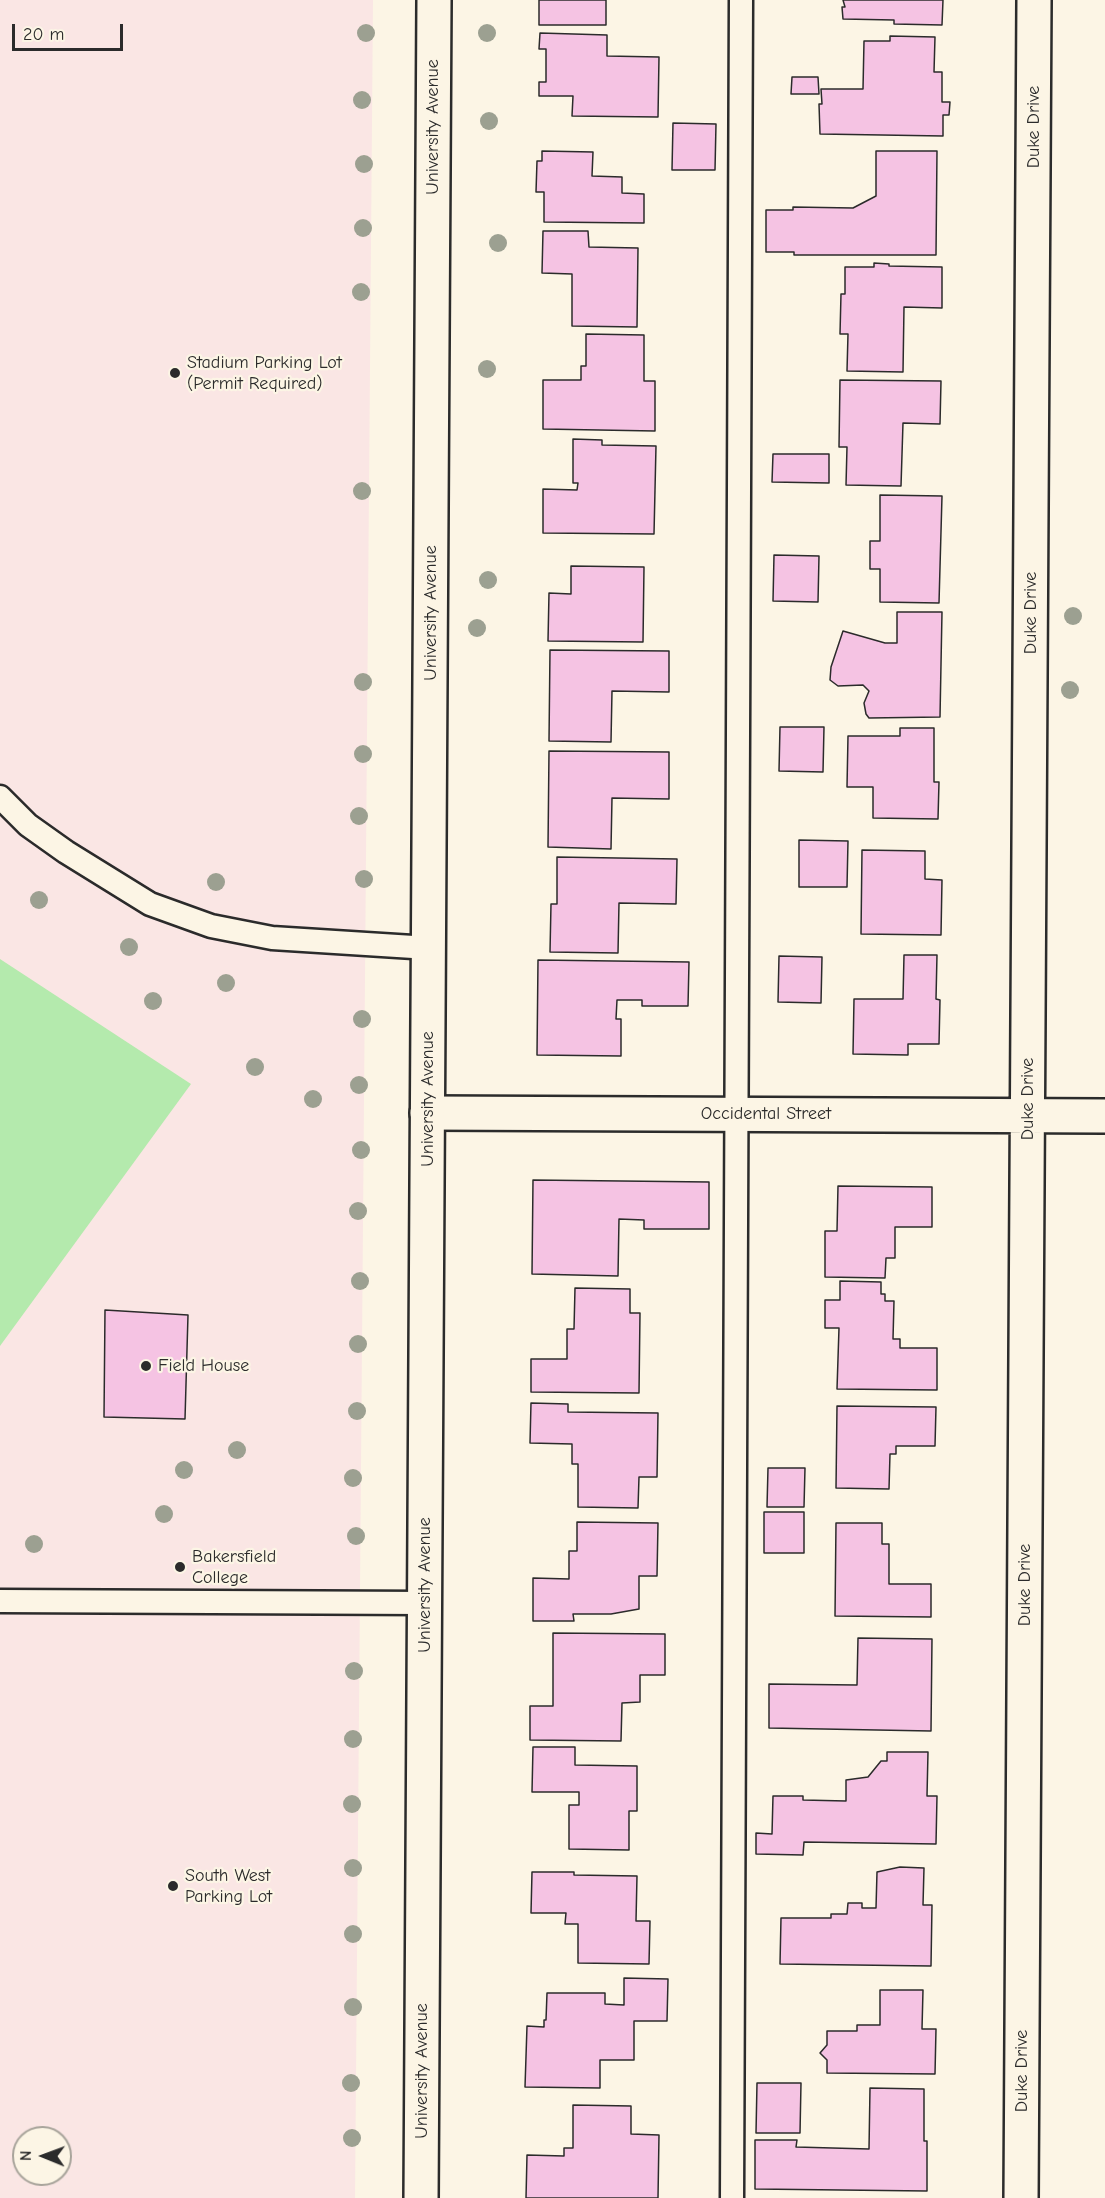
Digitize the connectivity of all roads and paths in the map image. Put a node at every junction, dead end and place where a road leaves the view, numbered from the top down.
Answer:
1 (434, 0) edge
2 (741, 0) edge
3 (1034, 0) edge
4 (0, 797) edge
5 (429, 948) junction
6 (428, 1113) junction
7 (738, 1113) junction
8 (1028, 1115) junction
9 (1105, 1116) edge
10 (0, 1601) edge
11 (424, 1603) junction
12 (421, 2198) edge
13 (732, 2198) edge
14 (1021, 2198) edge

1 - 5 street, University Avenue
2 - 7 lane
3 - 8 street, Duke Drive
4 - 5 lane
5 - 6 street, University Avenue
6 - 7 street, Occidental Street
6 - 11 street, University Avenue
7 - 8 street, Occidental Street
7 - 13 lane
8 - 9 street, Occidental Street
8 - 14 street, Duke Drive
10 - 11 lane
11 - 12 street, University Avenue

